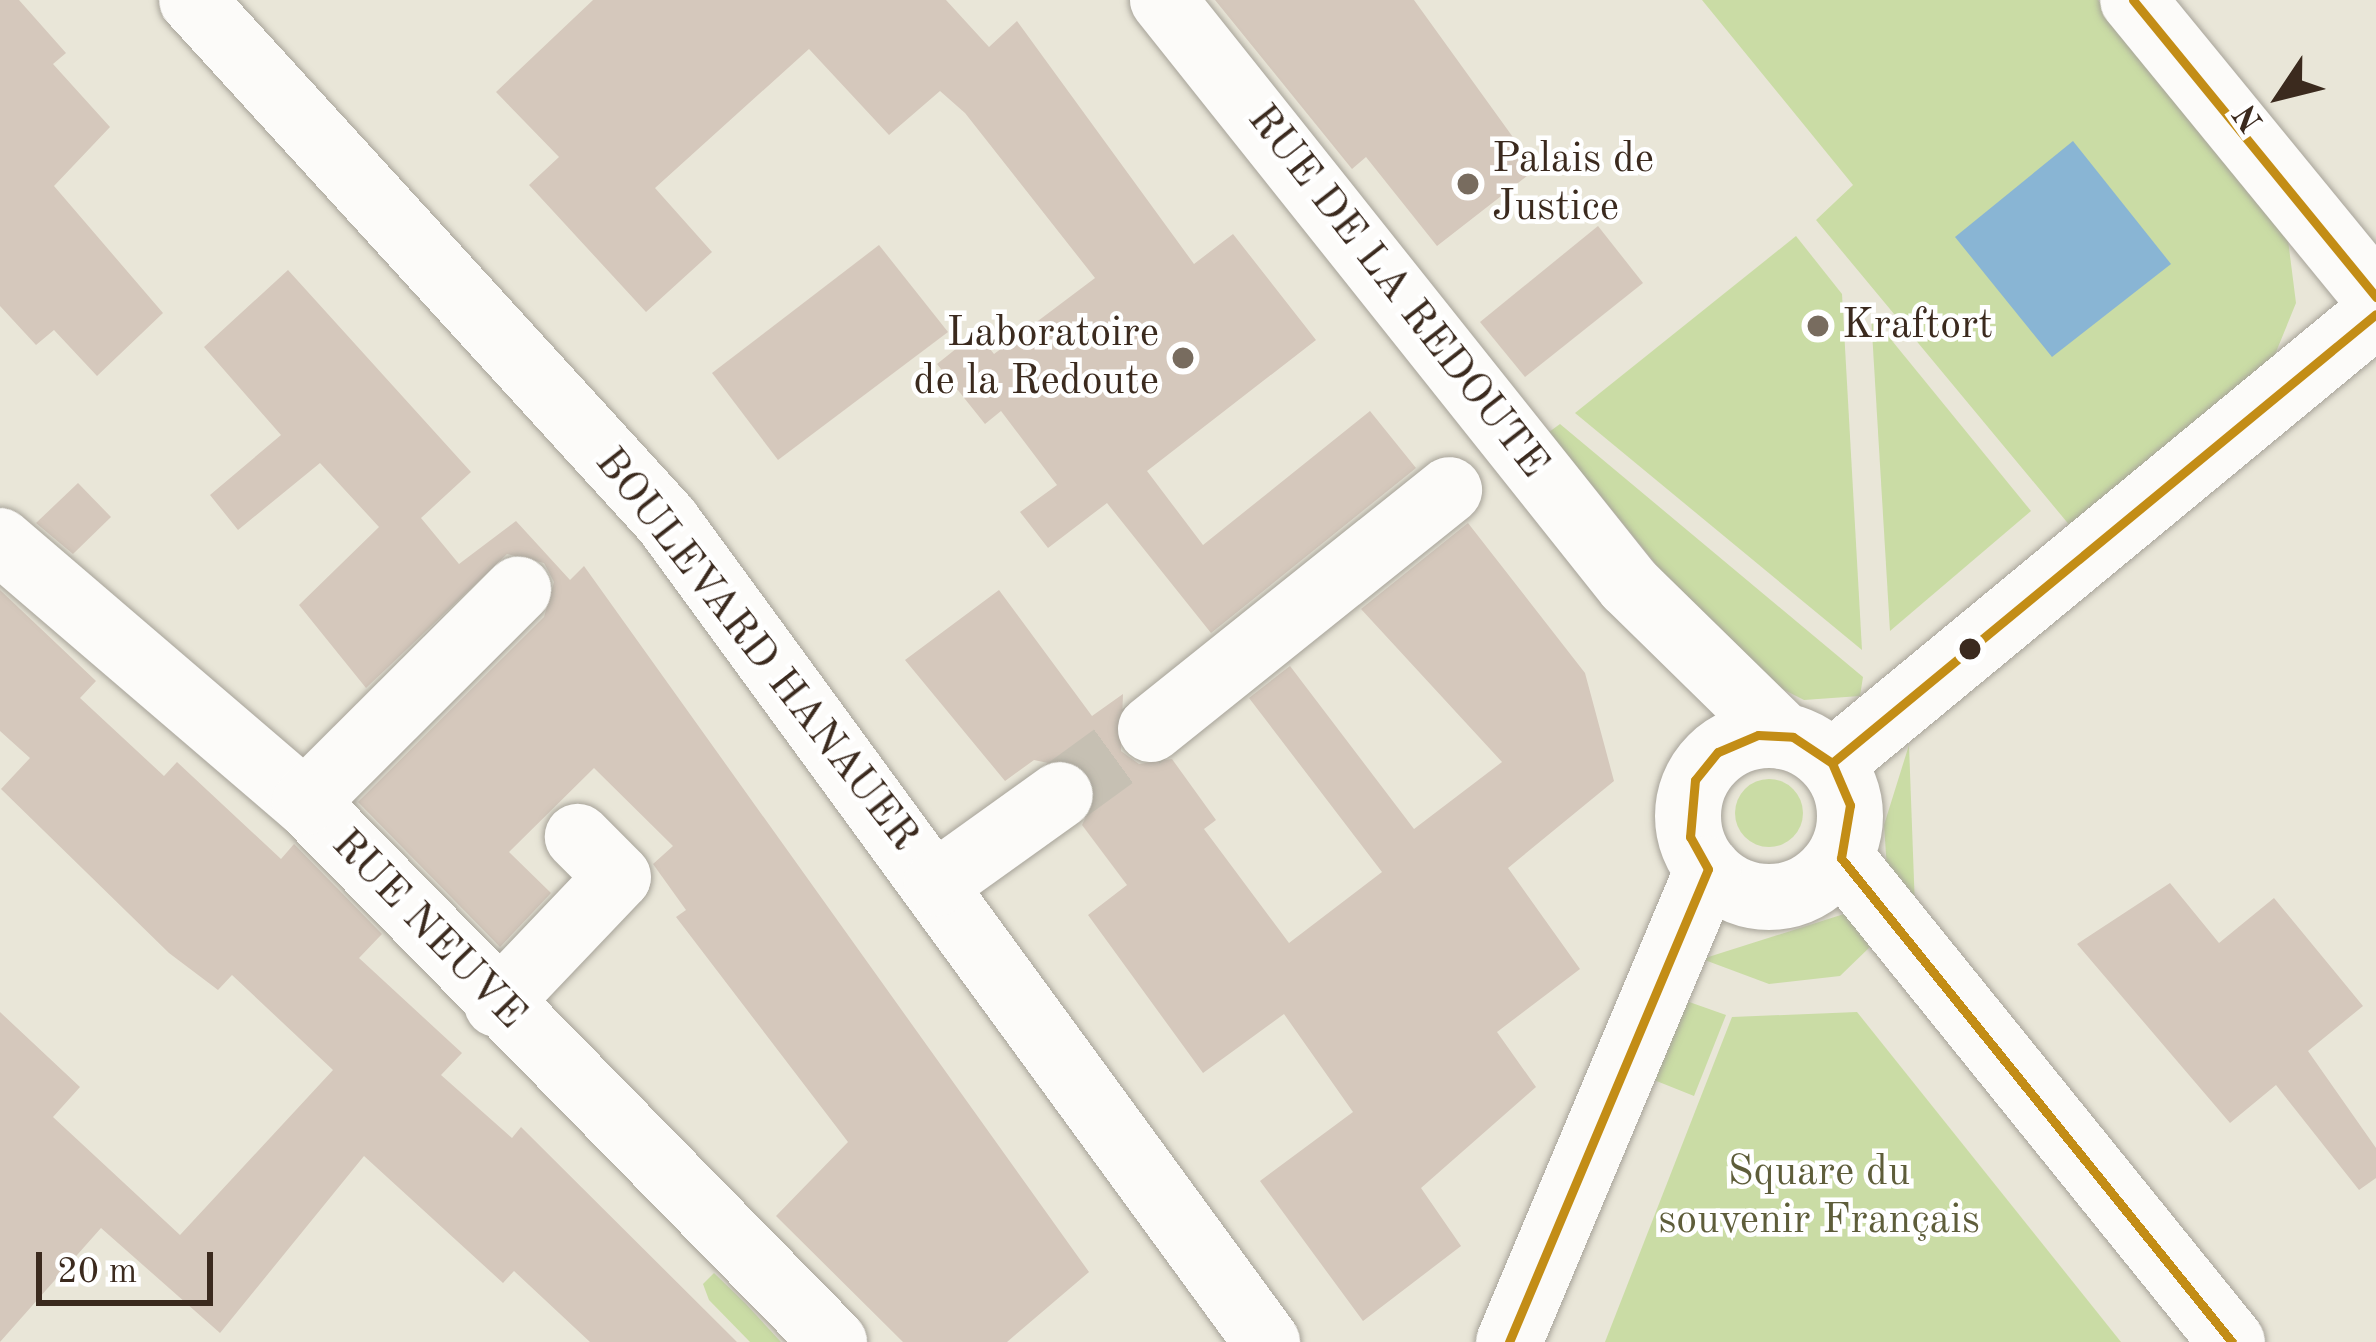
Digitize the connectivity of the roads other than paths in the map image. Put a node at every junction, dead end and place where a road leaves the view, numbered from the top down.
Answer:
1 (192, 0) edge
2 (1162, 0) edge
3 (2133, 0) edge
4 (2376, 297) edge
5 (2376, 314) edge
6 (1449, 490) dead end
7 (0, 541) edge
8 (1630, 585) junction
9 (518, 590) dead end
10 (1150, 729) tunnel mouth
11 (1807, 750) junction
12 (1695, 780) junction
13 (1060, 795) tunnel mouth
14 (304, 802) junction
15 (578, 837) dead end
16 (1841, 858) junction
17 (1708, 869) junction
18 (938, 883) junction
19 (496, 1004) junction
20 (834, 1342) edge
21 (1268, 1342) edge
22 (1509, 1342) edge
23 (2232, 1342) edge

1 - 18 street, BOULEVARD HANAUER
2 - 8 street, RUE DE LA REDOUTE
3 - 4 street
5 - 11 street
6 - 10 street
7 - 14 street, RUE NEUVE
8 - 11 street, RUE DE LA REDOUTE
8 - 12 street, RUE DE LA REDOUTE
9 - 14 street
11 - 12 street
11 - 16 street
12 - 17 street
13 - 18 street
14 - 19 street, RUE NEUVE
15 - 19 street
16 - 17 street
16 - 23 street
17 - 22 street
18 - 21 street, BOULEVARD HANAUER
19 - 20 street, RUE NEUVE

